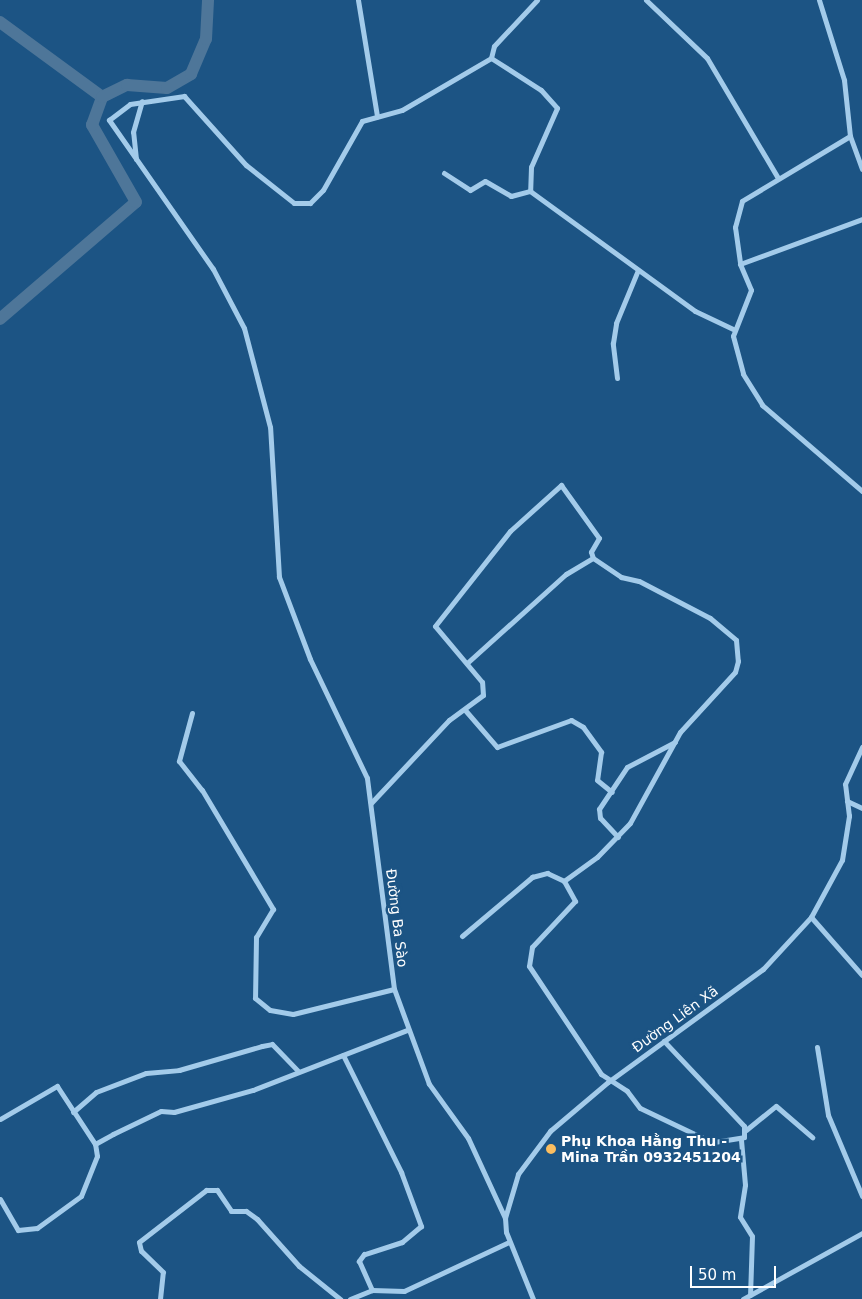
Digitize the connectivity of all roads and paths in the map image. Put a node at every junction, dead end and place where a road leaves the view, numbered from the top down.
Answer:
1 (358, 0) edge
2 (537, 0) edge
3 (646, 0) edge
4 (819, 0) edge
5 (491, 58) junction
6 (142, 101) junction
7 (377, 116) junction
8 (850, 136) junction
9 (137, 164) junction
10 (862, 169) edge
11 (444, 173) dead end
12 (778, 178) junction
13 (530, 191) junction
14 (862, 219) edge
15 (740, 264) junction
16 (638, 270) junction
17 (733, 329) junction
18 (617, 378) dead end
19 (862, 491) edge
20 (593, 558) junction
21 (467, 664) junction
22 (465, 710) junction
23 (192, 714) dead end
24 (675, 742) junction
25 (862, 747) edge
26 (612, 792) junction
27 (847, 802) junction
28 (371, 803) junction
29 (862, 808) edge
30 (618, 837) junction
31 (564, 881) junction
32 (811, 917) junction
33 (462, 936) dead end
34 (862, 974) edge
35 (394, 989) junction
36 (407, 1030) junction
37 (664, 1041) junction
38 (817, 1047) dead end
39 (343, 1055) junction
40 (298, 1070) junction
41 (608, 1082) junction
42 (74, 1112) junction
43 (0, 1119) edge
44 (746, 1130) junction
45 (812, 1137) dead end
46 (740, 1140) junction
47 (95, 1144) junction
48 (862, 1196) edge
49 (0, 1199) edge
50 (505, 1218) junction
51 (862, 1233) edge
52 (507, 1243) junction
53 (372, 1290) junction
54 (750, 1295) junction
55 (160, 1299) edge
56 (340, 1299) edge
57 (350, 1299) edge
58 (533, 1299) edge
59 (743, 1299) edge

1 - 7 street
2 - 5 street
3 - 12 street
4 - 8 street
5 - 7 street
5 - 13 street
6 - 7 street
6 - 9 street
6 - 9 street, Đường Ba Sào
8 - 10 street
8 - 12 street
9 - 28 street, Đường Ba Sào
11 - 13 street
12 - 15 street
13 - 16 street
14 - 15 street
15 - 17 street
16 - 17 street
16 - 18 street
17 - 19 street
20 - 21 street
20 - 21 street
20 - 24 street
21 - 22 street
22 - 26 street
22 - 28 street
23 - 35 street
24 - 26 street
24 - 30 street
25 - 27 street, Đường Liên Xã
26 - 30 street
27 - 29 street
27 - 32 street, Đường Liên Xã
28 - 35 street, Đường Ba Sào
30 - 31 street
31 - 33 street
31 - 41 street
32 - 34 street
32 - 37 street, Đường Liên Xã
35 - 36 street, Đường Ba Sào
36 - 39 street
36 - 50 street, Đường Ba Sào
37 - 41 street, Đường Liên Xã
37 - 44 street
38 - 48 street
39 - 40 street
39 - 53 street
40 - 42 street
40 - 47 street
41 - 46 street
41 - 50 street, Đường Liên Xã
42 - 43 street
42 - 47 street
44 - 45 street
44 - 46 street
46 - 54 street
47 - 49 street
50 - 52 street, Đường Liên Xã
51 - 54 street
52 - 53 street
52 - 58 street, Đường Liên Xã
53 - 57 street
54 - 59 street
55 - 56 street

